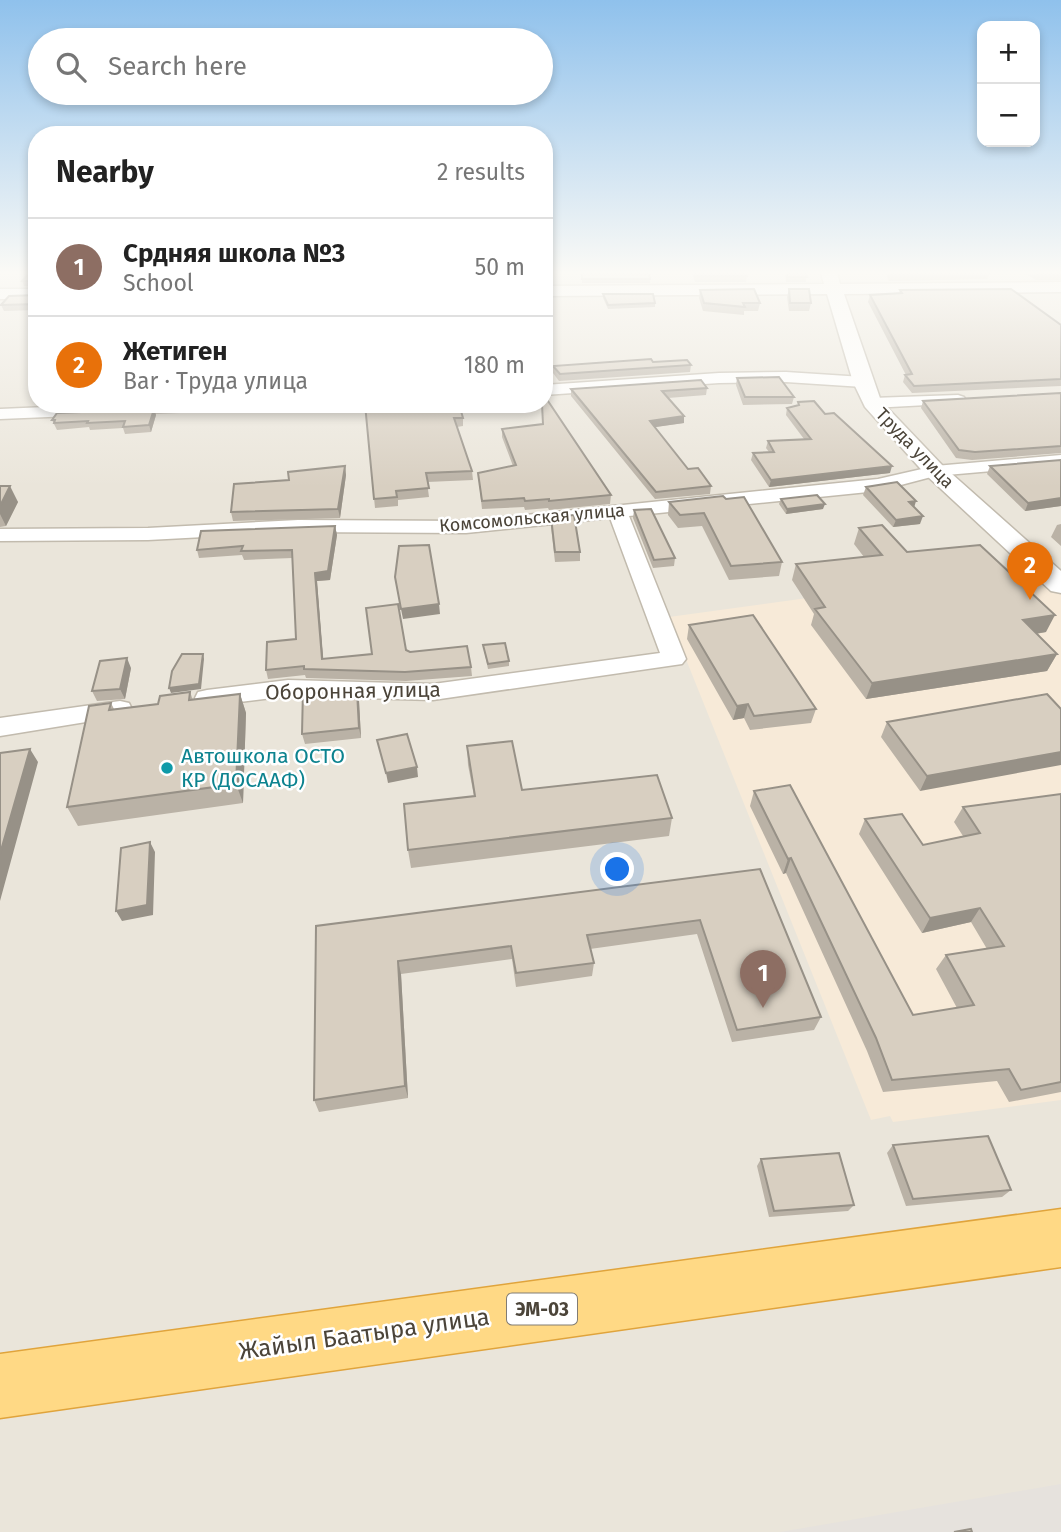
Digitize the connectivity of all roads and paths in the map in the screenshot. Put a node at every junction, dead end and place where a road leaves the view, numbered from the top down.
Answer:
1 (853, 344) edge
2 (553, 389) edge
3 (868, 393) junction
4 (968, 399) edge
5 (28, 413) edge
6 (0, 414) edge
7 (1061, 460) edge
8 (935, 471) junction
9 (617, 511) junction
10 (0, 535) edge
11 (1061, 585) edge
12 (183, 701) edge
13 (144, 706) edge
14 (0, 727) edge
15 (1061, 1238) edge
16 (0, 1386) edge

1 - 3 street, Труда улица
2 - 3 street
3 - 4 street
3 - 8 street, Труда улица
5 - 6 street
7 - 8 street, Комсомольская улица
8 - 9 street, Комсомольская улица
8 - 11 street, Труда улица
9 - 10 street, Комсомольская улица
9 - 12 street, Оборонная улица
13 - 14 street
15 - 16 highway, Жайыл Баатыра улица / ЭМ-03

